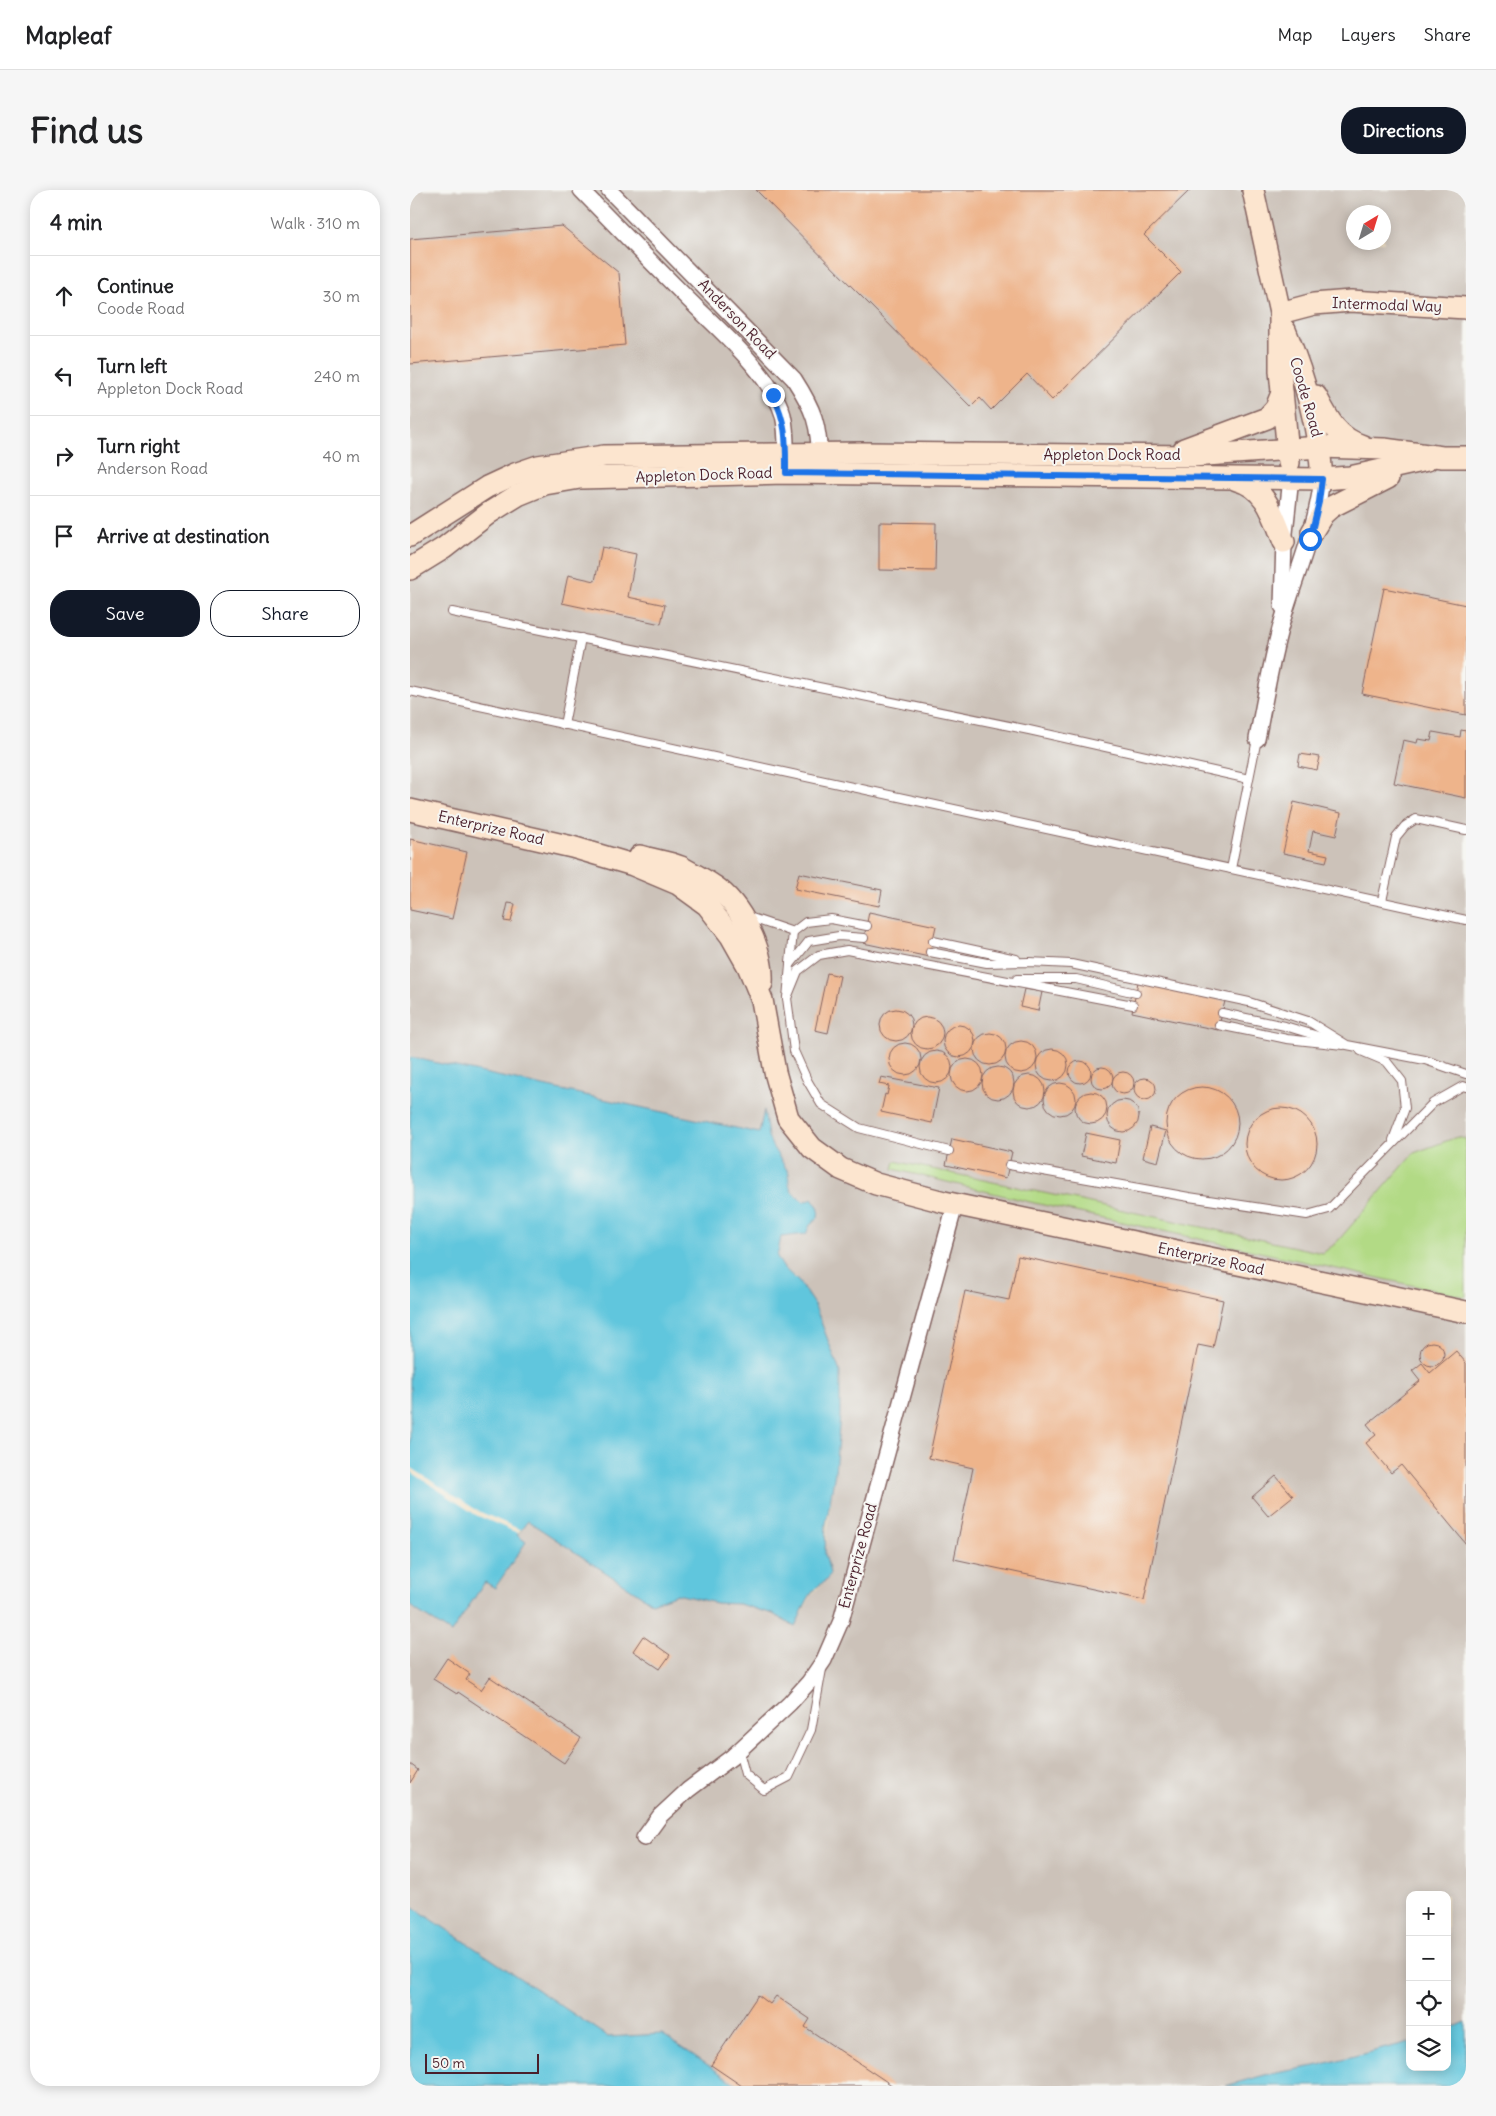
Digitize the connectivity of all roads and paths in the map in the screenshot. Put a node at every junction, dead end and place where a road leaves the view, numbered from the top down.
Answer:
1 (581, 190) edge
2 (609, 190) edge
3 (1253, 190) edge
4 (1466, 308) edge
5 (1280, 316) junction
6 (1292, 349) junction
7 (1282, 393) junction
8 (1320, 447) junction
9 (1370, 448) junction
10 (1288, 449) junction
11 (1157, 456) junction
12 (1445, 458) edge
13 (786, 463) junction
14 (820, 463) junction
15 (1232, 478) junction
16 (1291, 478) junction
17 (1322, 479) junction
18 (1312, 532) junction
19 (410, 536) edge
20 (1284, 542) junction
21 (410, 570) edge
22 (452, 612) dead end
23 (1282, 623) junction
24 (582, 638) junction
25 (410, 692) edge
26 (564, 725) junction
27 (1257, 738) joint
28 (1249, 779) junction
29 (410, 810) edge
30 (1466, 830) edge
31 (572, 847) junction
32 (1230, 868) junction
33 (1382, 901) junction
34 (740, 913) junction
35 (1466, 920) edge
36 (867, 926) dead end
37 (794, 932) junction
38 (864, 938) dead end
39 (932, 941) dead end
40 (930, 952) dead end
41 (1029, 962) junction
42 (790, 965) junction
43 (998, 979) junction
44 (1136, 993) dead end
45 (787, 998) junction
46 (762, 1000) junction
47 (1133, 1005) dead end
48 (1222, 1012) dead end
49 (1219, 1024) dead end
50 (1347, 1045) junction
51 (1466, 1074) edge
52 (1466, 1087) edge
53 (1392, 1143) junction
54 (949, 1151) dead end
55 (1009, 1165) dead end
56 (956, 1205) junction
57 (1466, 1312) edge
58 (824, 1660) junction
59 (739, 1750) junction
60 (644, 1838) dead end

1 - 13 street, Anderson Road
2 - 14 street, Anderson Road
3 - 5 street, Coode Road
4 - 5 street, Intermodal Way
5 - 6 street, Coode Road
5 - 7 street, Coode Road
6 - 8 street, Coode Road
6 - 9 street
7 - 10 street, Coode Road
7 - 11 street
8 - 9 street, Appleton Dock Road
8 - 10 street, Appleton Dock Road
8 - 17 street, Coode Road
9 - 12 street, Appleton Dock Road
10 - 11 street, Appleton Dock Road
10 - 16 street, Coode Road
11 - 14 street, Appleton Dock Road
12 - 17 street, Appleton Dock Road
12 - 18 street
13 - 14 street, Appleton Dock Road
13 - 19 street, Appleton Dock Road
13 - 21 street, Appleton Dock Road
14 - 15 street, Appleton Dock Road
15 - 16 street, Appleton Dock Road
15 - 20 street
16 - 17 street, Appleton Dock Road
16 - 20 street, Coode Road
17 - 18 street, Coode Road
18 - 23 street, Coode Road
20 - 23 street, Coode Road
22 - 24 lane
23 - 27 street, Coode Road
24 - 26 lane
24 - 28 lane
25 - 26 lane
26 - 32 lane
27 - 28 lane
28 - 32 lane
29 - 31 street, Enterprize Road
30 - 33 lane
31 - 34 street, Enterprize Road
31 - 46 street, Enterprize Road
32 - 33 lane
33 - 35 lane
34 - 37 lane
34 - 46 street, Enterprize Road
36 - 37 lane
37 - 42 lane
38 - 42 lane
39 - 41 lane
40 - 41 lane
41 - 50 lane
42 - 45 lane
43 - 44 lane
43 - 45 lane
43 - 47 lane
45 - 54 lane
46 - 56 street, Enterprize Road
48 - 50 lane
49 - 50 lane
50 - 51 lane
50 - 53 lane
52 - 53 lane
53 - 55 lane
56 - 57 street, Enterprize Road
56 - 58 street, Enterprize Road
58 - 59 street, Enterprize Road
58 - 59 lane
59 - 60 street, Enterprize Road

